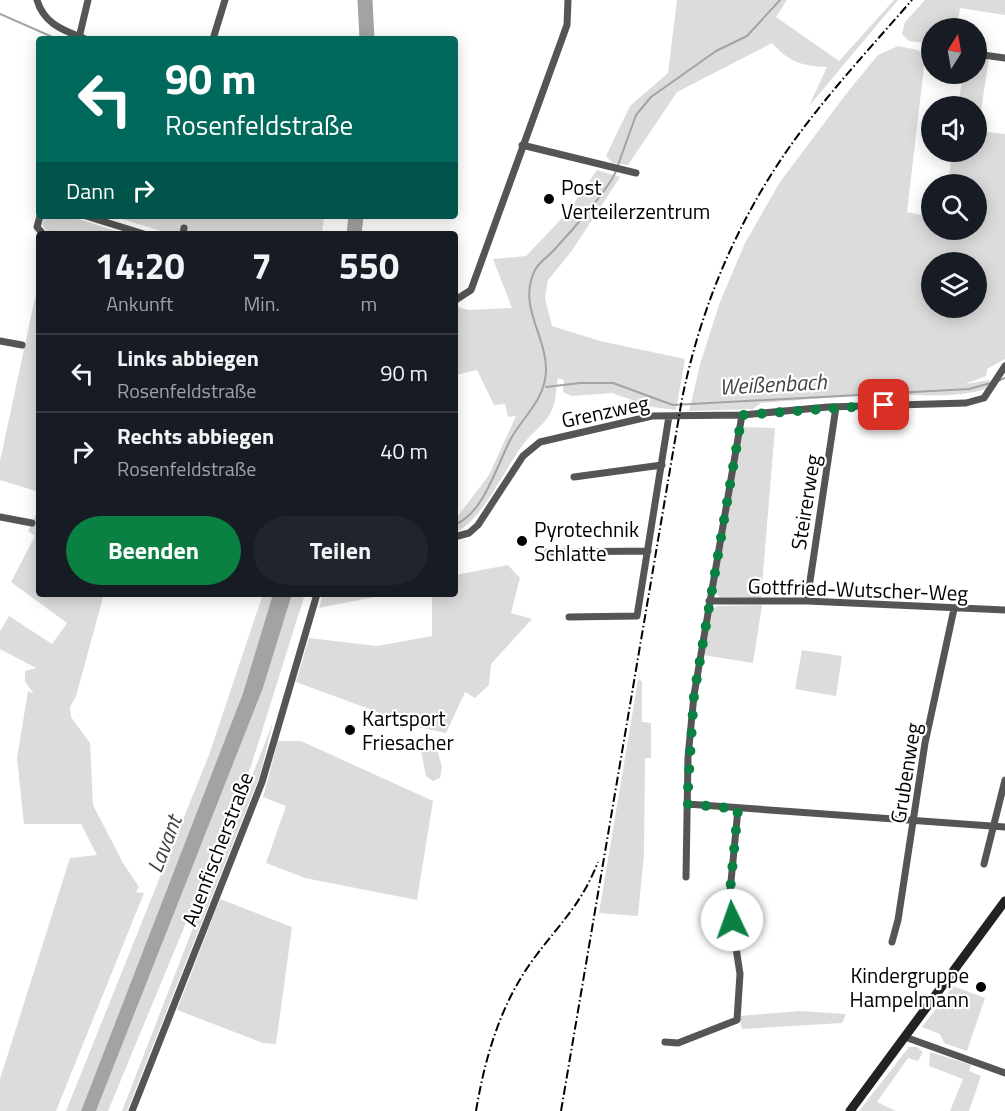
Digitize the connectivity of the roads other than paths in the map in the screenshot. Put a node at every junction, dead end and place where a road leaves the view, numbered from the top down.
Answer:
1 (37, 0) edge
2 (88, 0) edge
3 (225, 0) edge
4 (568, 0) edge
5 (76, 36) edge
6 (81, 36) edge
7 (214, 36) edge
8 (987, 56) edge
9 (1005, 58) edge
10 (522, 145) junction
11 (636, 173) dead end
12 (96, 219) edge
13 (134, 231) edge
14 (458, 298) edge
15 (0, 340) edge
16 (22, 345) dead end
17 (1002, 369) edge
18 (836, 407) junction
19 (742, 415) junction
20 (669, 416) junction
21 (662, 465) junction
22 (574, 477) dead end
23 (0, 517) edge
24 (32, 523) dead end
25 (458, 536) edge
26 (648, 551) junction
27 (548, 552) dead end
28 (316, 597) edge
29 (709, 601) junction
30 (807, 602) junction
31 (954, 609) junction
32 (1005, 610) edge
33 (569, 617) dead end
34 (1005, 780) edge
35 (687, 804) junction
36 (738, 809) junction
37 (914, 821) junction
38 (994, 827) junction
39 (1005, 827) edge
40 (984, 864) dead end
41 (686, 877) dead end
42 (1005, 901) edge
43 (892, 942) dead end
44 (905, 1037) junction
45 (665, 1042) dead end
46 (1005, 1073) edge
47 (132, 1111) edge
48 (850, 1111) edge

1 - 5 street
2 - 6 street
3 - 7 street
4 - 10 street
8 - 9 street
10 - 11 street
10 - 14 street
12 - 13 street
15 - 16 street
17 - 18 street, Grenzweg
18 - 19 street, Grenzweg
18 - 30 street, Steirerweg
19 - 20 street, Grenzweg
19 - 29 street
20 - 21 street
20 - 25 street, Grenzweg
21 - 22 street
21 - 26 street
23 - 24 street
26 - 27 street
26 - 33 street
28 - 47 street, Auenfischerstraße
29 - 30 street, Gottfried-Wutscher-Weg
29 - 35 street
30 - 31 street, Gottfried-Wutscher-Weg
31 - 32 street, Gottfried-Wutscher-Weg
31 - 37 street, Grubenweg
34 - 38 street
35 - 36 street
35 - 41 street
36 - 37 street
36 - 45 street
37 - 38 street
37 - 43 street, Grubenweg
38 - 39 street
38 - 40 street
42 - 44 main road
44 - 46 street
44 - 48 main road

